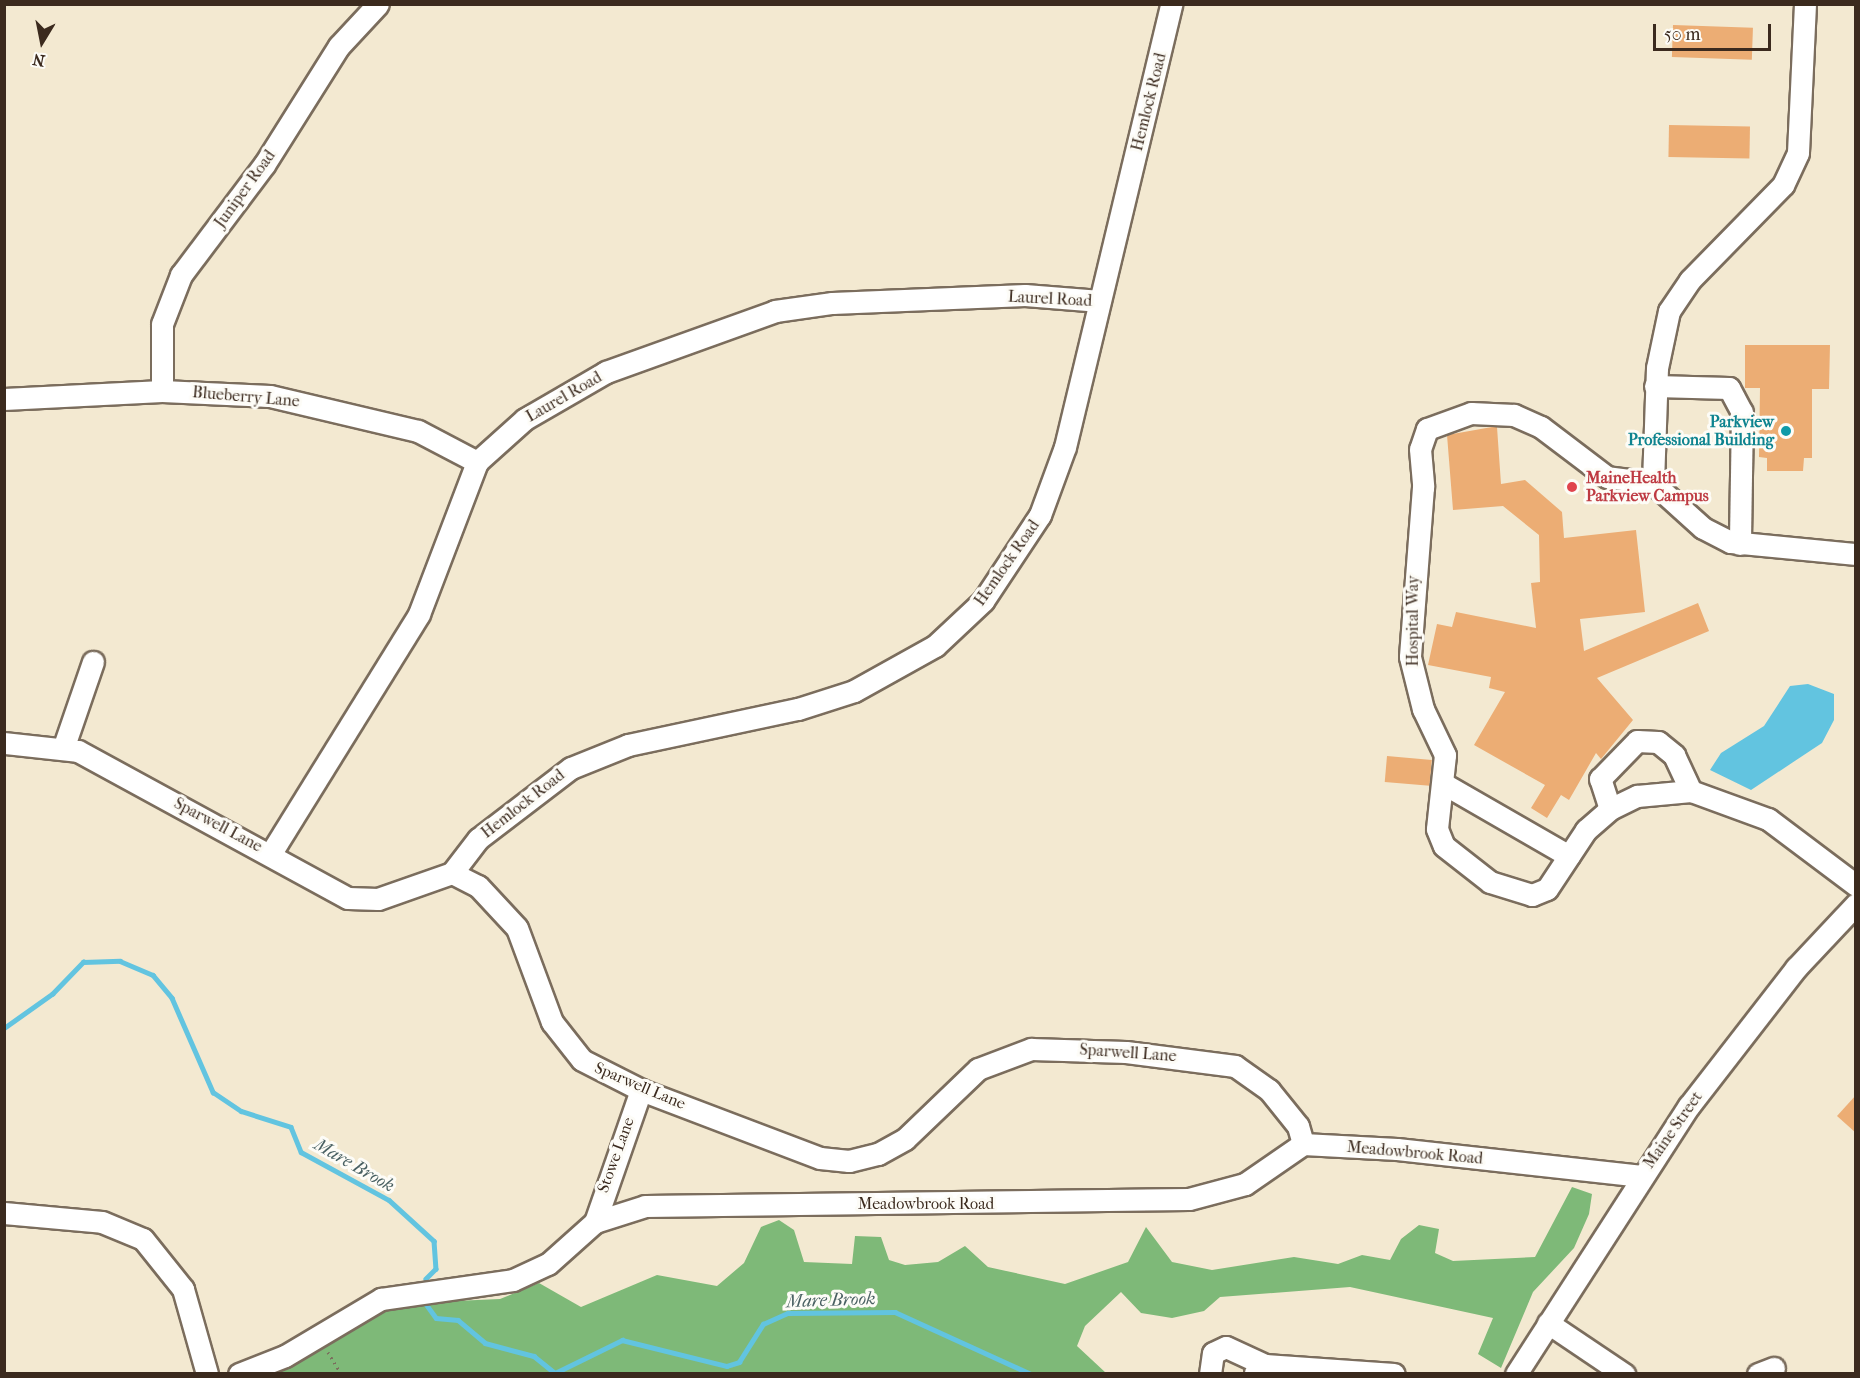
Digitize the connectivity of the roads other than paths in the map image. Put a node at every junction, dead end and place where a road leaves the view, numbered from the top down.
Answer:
1 (378, 4) edge
2 (1171, 4) edge
3 (1805, 4) edge
4 (1100, 302) junction
5 (1655, 386) junction
6 (162, 392) junction
7 (4, 399) edge
8 (477, 462) junction
9 (1653, 483) junction
10 (1740, 544) junction
11 (1856, 554) edge
12 (93, 662) dead end
13 (4, 743) edge
14 (64, 746) junction
15 (1444, 784) junction
16 (1691, 791) junction
17 (1610, 808) junction
18 (271, 853) junction
19 (1569, 856) junction
20 (452, 873) junction
21 (1856, 885) edge
22 (1856, 904) edge
23 (641, 1090) junction
24 (1303, 1144) junction
25 (1640, 1176) junction
26 (4, 1213) edge
27 (595, 1222) junction
28 (1548, 1323) junction
29 (1260, 1369) edge
30 (207, 1374) edge
31 (239, 1374) edge
32 (1210, 1374) edge
33 (1394, 1374) edge
34 (1516, 1374) edge
35 (1624, 1374) edge

1 - 6 street, Juniper Road
2 - 4 street, Hemlock Road
3 - 5 street
4 - 8 street, Laurel Road
4 - 20 street, Hemlock Road
5 - 9 street
5 - 10 street
6 - 7 street, Blueberry Lane
6 - 8 street, Blueberry Lane
8 - 18 street, Laurel Road
9 - 10 street
9 - 15 street, Hospital Way
10 - 11 street
12 - 14 street
13 - 14 street, Sparwell Lane
14 - 18 street, Sparwell Lane
15 - 19 street
15 - 19 street, Hospital Way
16 - 17 street, Hospital Way
16 - 17 street
16 - 21 street, Hospital Way
17 - 19 street, Hospital Way
18 - 20 street, Sparwell Lane
20 - 23 street, Sparwell Lane
22 - 25 street, Maine Street
23 - 24 street, Sparwell Lane
23 - 27 street, Stowe Lane
24 - 25 street, Meadowbrook Road
24 - 27 street, Meadowbrook Road
25 - 28 street, Maine Street
26 - 30 street
27 - 31 street, Meadowbrook Road
28 - 34 street, Maine Street
28 - 35 street
29 - 32 street
29 - 33 street

